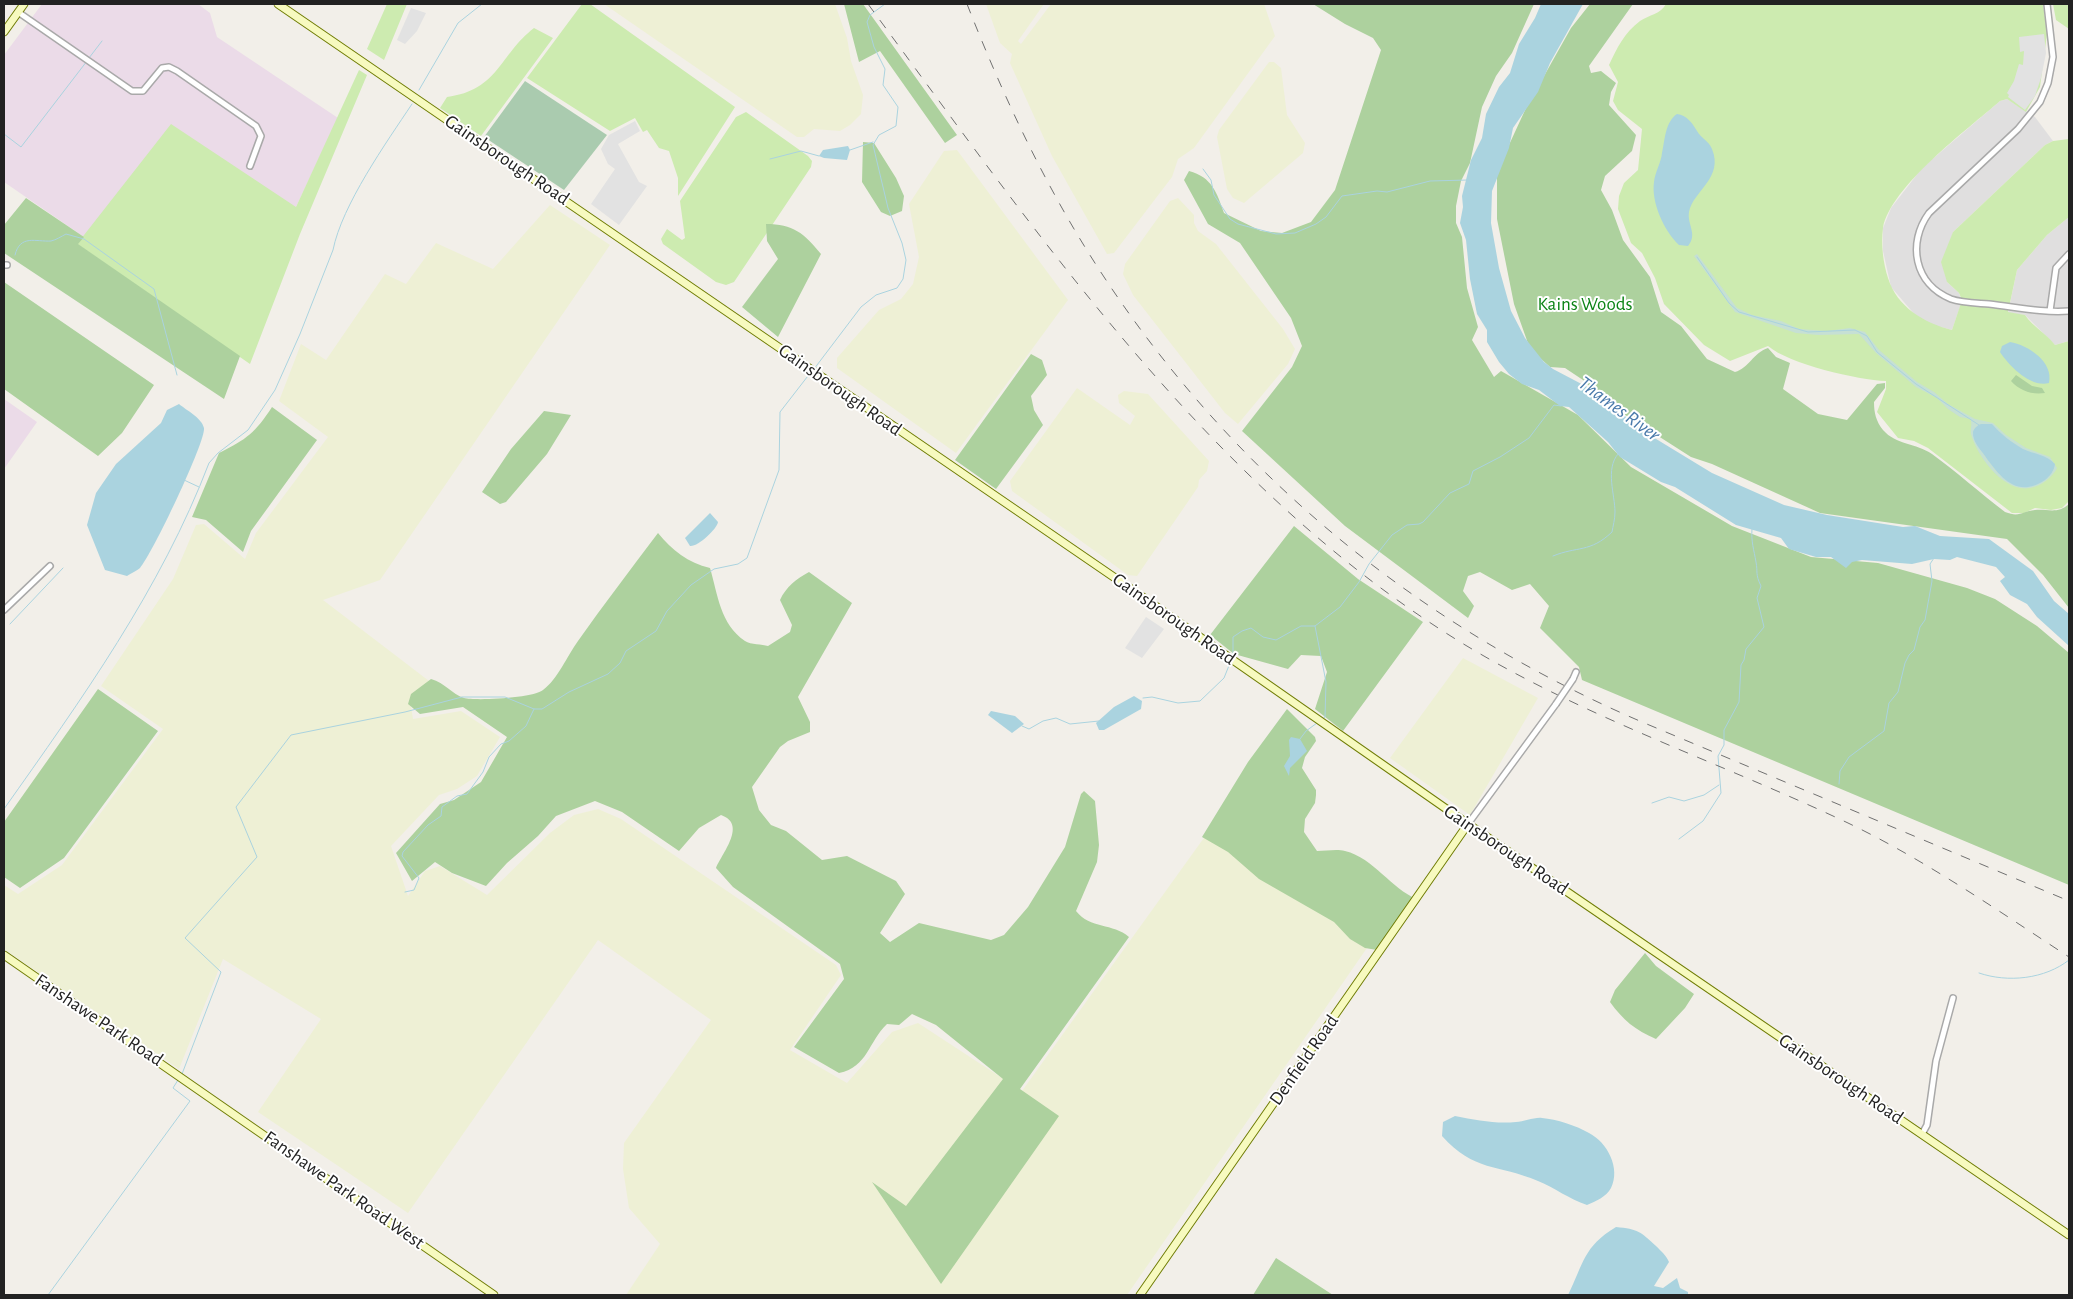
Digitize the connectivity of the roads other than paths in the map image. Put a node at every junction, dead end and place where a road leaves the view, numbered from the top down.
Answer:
1 (24, 4) edge
2 (278, 4) edge
3 (2048, 4) edge
4 (18, 12) junction
5 (4, 32) edge
6 (250, 166) dead end
7 (2069, 254) edge
8 (2050, 311) junction
9 (2069, 311) edge
10 (50, 566) dead end
11 (4, 610) edge
12 (1576, 672) dead end
13 (1468, 824) junction
14 (4, 955) edge
15 (1953, 998) dead end
16 (194, 1086) joint
17 (1922, 1134) junction
18 (2069, 1235) edge
19 (494, 1295) edge
20 (1140, 1295) edge

1 - 4 main road
2 - 13 main road, Gainsborough Road
3 - 8 street
4 - 5 main road
4 - 6 street
7 - 8 street
8 - 9 street
10 - 11 street
12 - 13 street, bridge
13 - 17 main road, Gainsborough Road
13 - 20 main road, Denfield Road
14 - 16 main road, Fanshawe Park Road
15 - 17 street
16 - 19 main road, Fanshawe Park Road West
17 - 18 main road, Gainsborough Road

